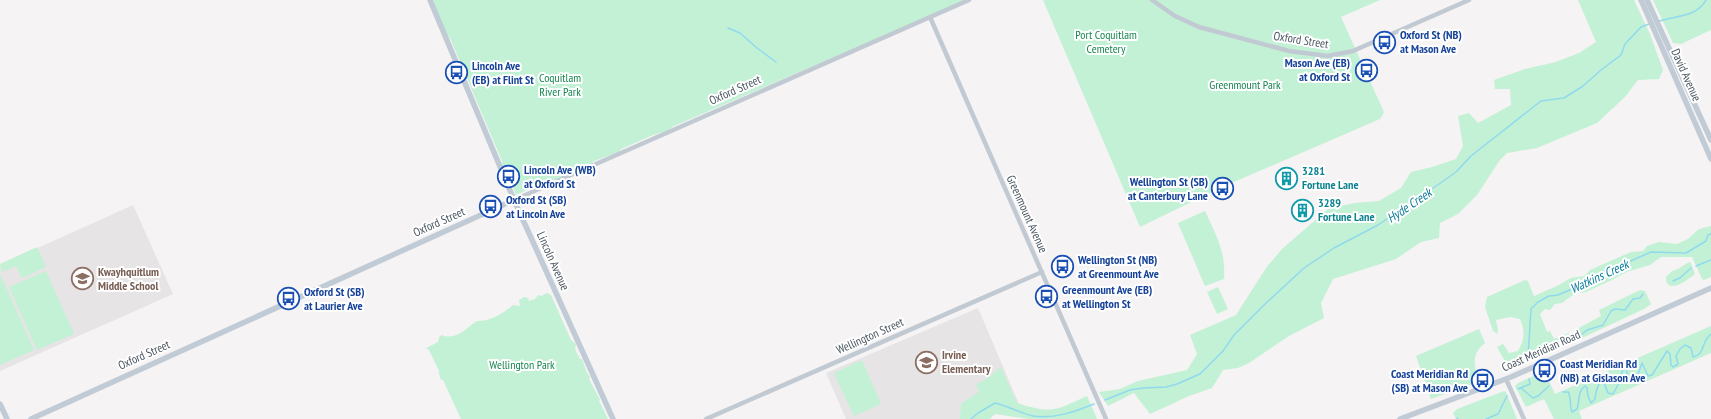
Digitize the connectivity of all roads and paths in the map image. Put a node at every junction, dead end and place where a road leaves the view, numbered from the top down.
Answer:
1 (430, 0) edge
2 (969, 0) edge
3 (1152, 0) edge
4 (1469, 0) edge
5 (1641, 0) edge
6 (1647, 0) edge
7 (930, 17) junction
8 (1664, 43) junction
9 (1711, 140) edge
10 (1711, 159) edge
11 (514, 200) junction
12 (1042, 272) junction
13 (1711, 288) edge
14 (1506, 379) junction
15 (0, 404) edge
16 (7, 419) edge
17 (30, 419) edge
18 (613, 419) edge
19 (706, 419) edge
20 (1106, 419) edge
21 (1400, 419) edge
22 (1524, 419) edge

1 - 11 main road, Lincoln Avenue
2 - 7 street, Oxford Street
3 - 4 street, Oxford Street
5 - 8 main road, David Avenue
6 - 8 main road, David Avenue
7 - 11 street, Oxford Street
7 - 12 street, Greenmount Avenue
8 - 9 main road, David Avenue
8 - 10 main road, David Avenue
11 - 17 main road, Oxford Street
11 - 18 main road, Lincoln Avenue
12 - 19 street, Wellington Street
12 - 20 street, Greenmount Avenue
13 - 14 main road, Coast Meridian Road
14 - 21 main road, Coast Meridian Road
14 - 22 street
15 - 16 main road

